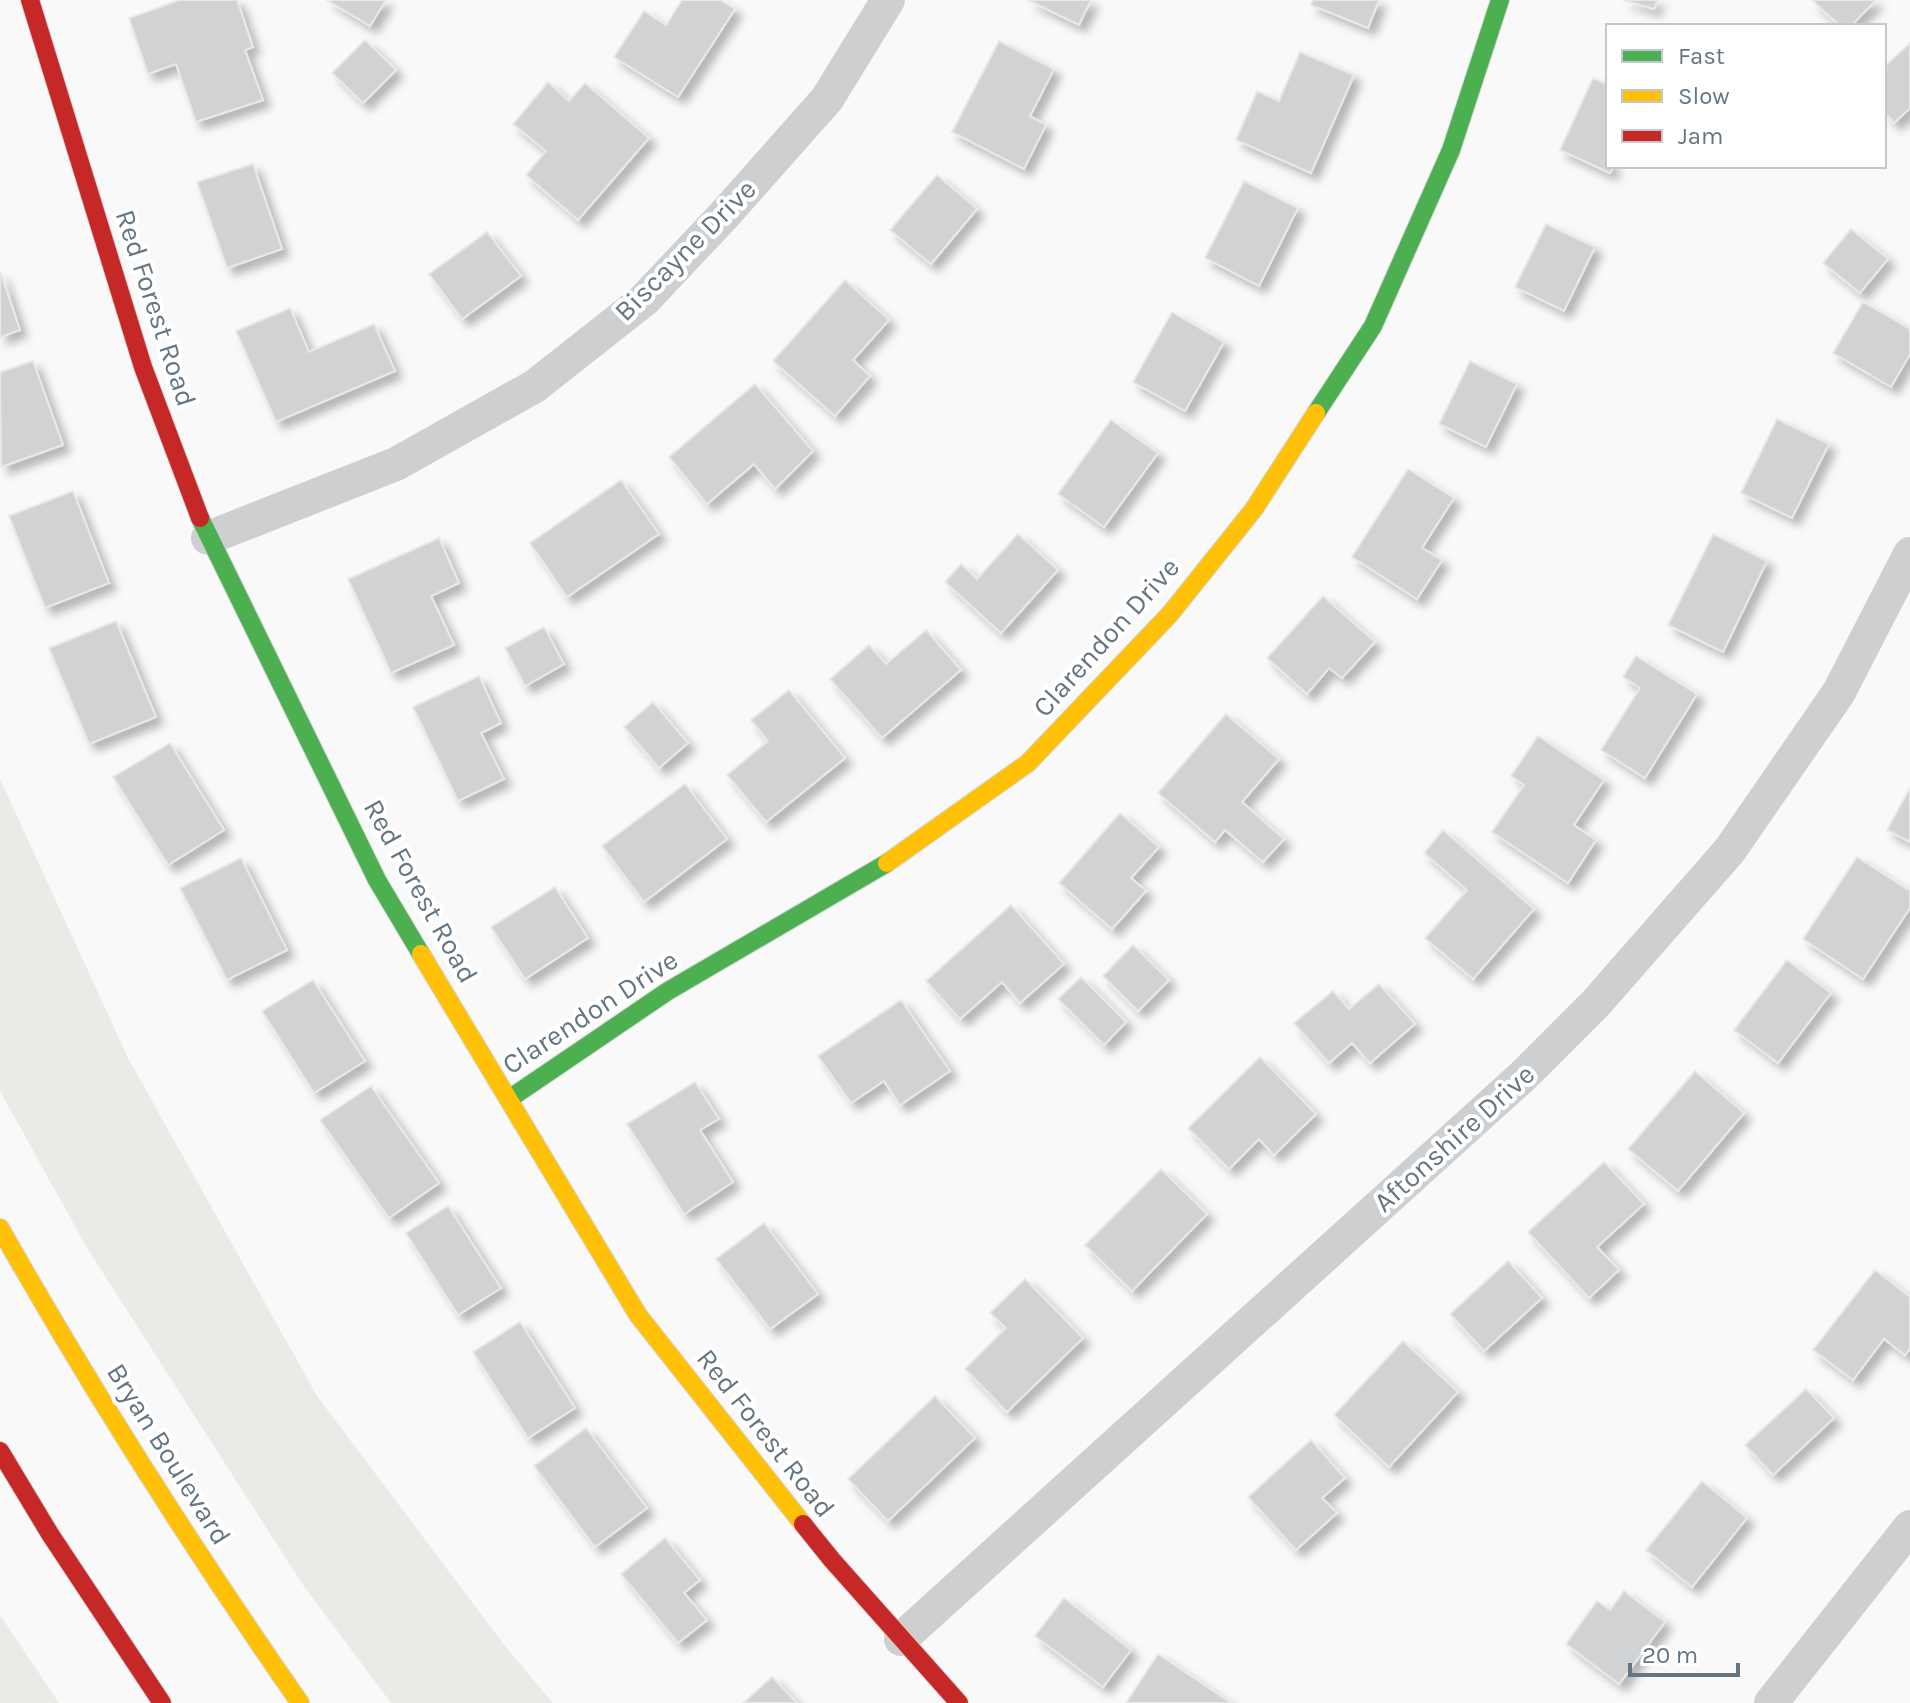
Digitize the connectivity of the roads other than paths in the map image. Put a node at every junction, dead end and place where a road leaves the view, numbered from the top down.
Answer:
1 (30, 0) edge
2 (888, 0) edge
3 (1500, 0) edge
4 (208, 538) junction
5 (1910, 554) edge
6 (509, 1099) junction
7 (0, 1228) edge
8 (0, 1451) edge
9 (1910, 1527) edge
10 (901, 1639) junction
11 (162, 1703) edge
12 (300, 1703) edge
13 (959, 1703) edge
14 (1771, 1703) edge

1 - 4 main road, Red Forest Road
2 - 4 street, Biscayne Drive
3 - 6 main road, Clarendon Drive
4 - 6 main road, Red Forest Road
5 - 10 street, Aftonshire Drive
6 - 10 main road, Red Forest Road
7 - 12 main road, Bryan Boulevard
8 - 11 main road
9 - 14 street
10 - 13 main road, Red Forest Road

